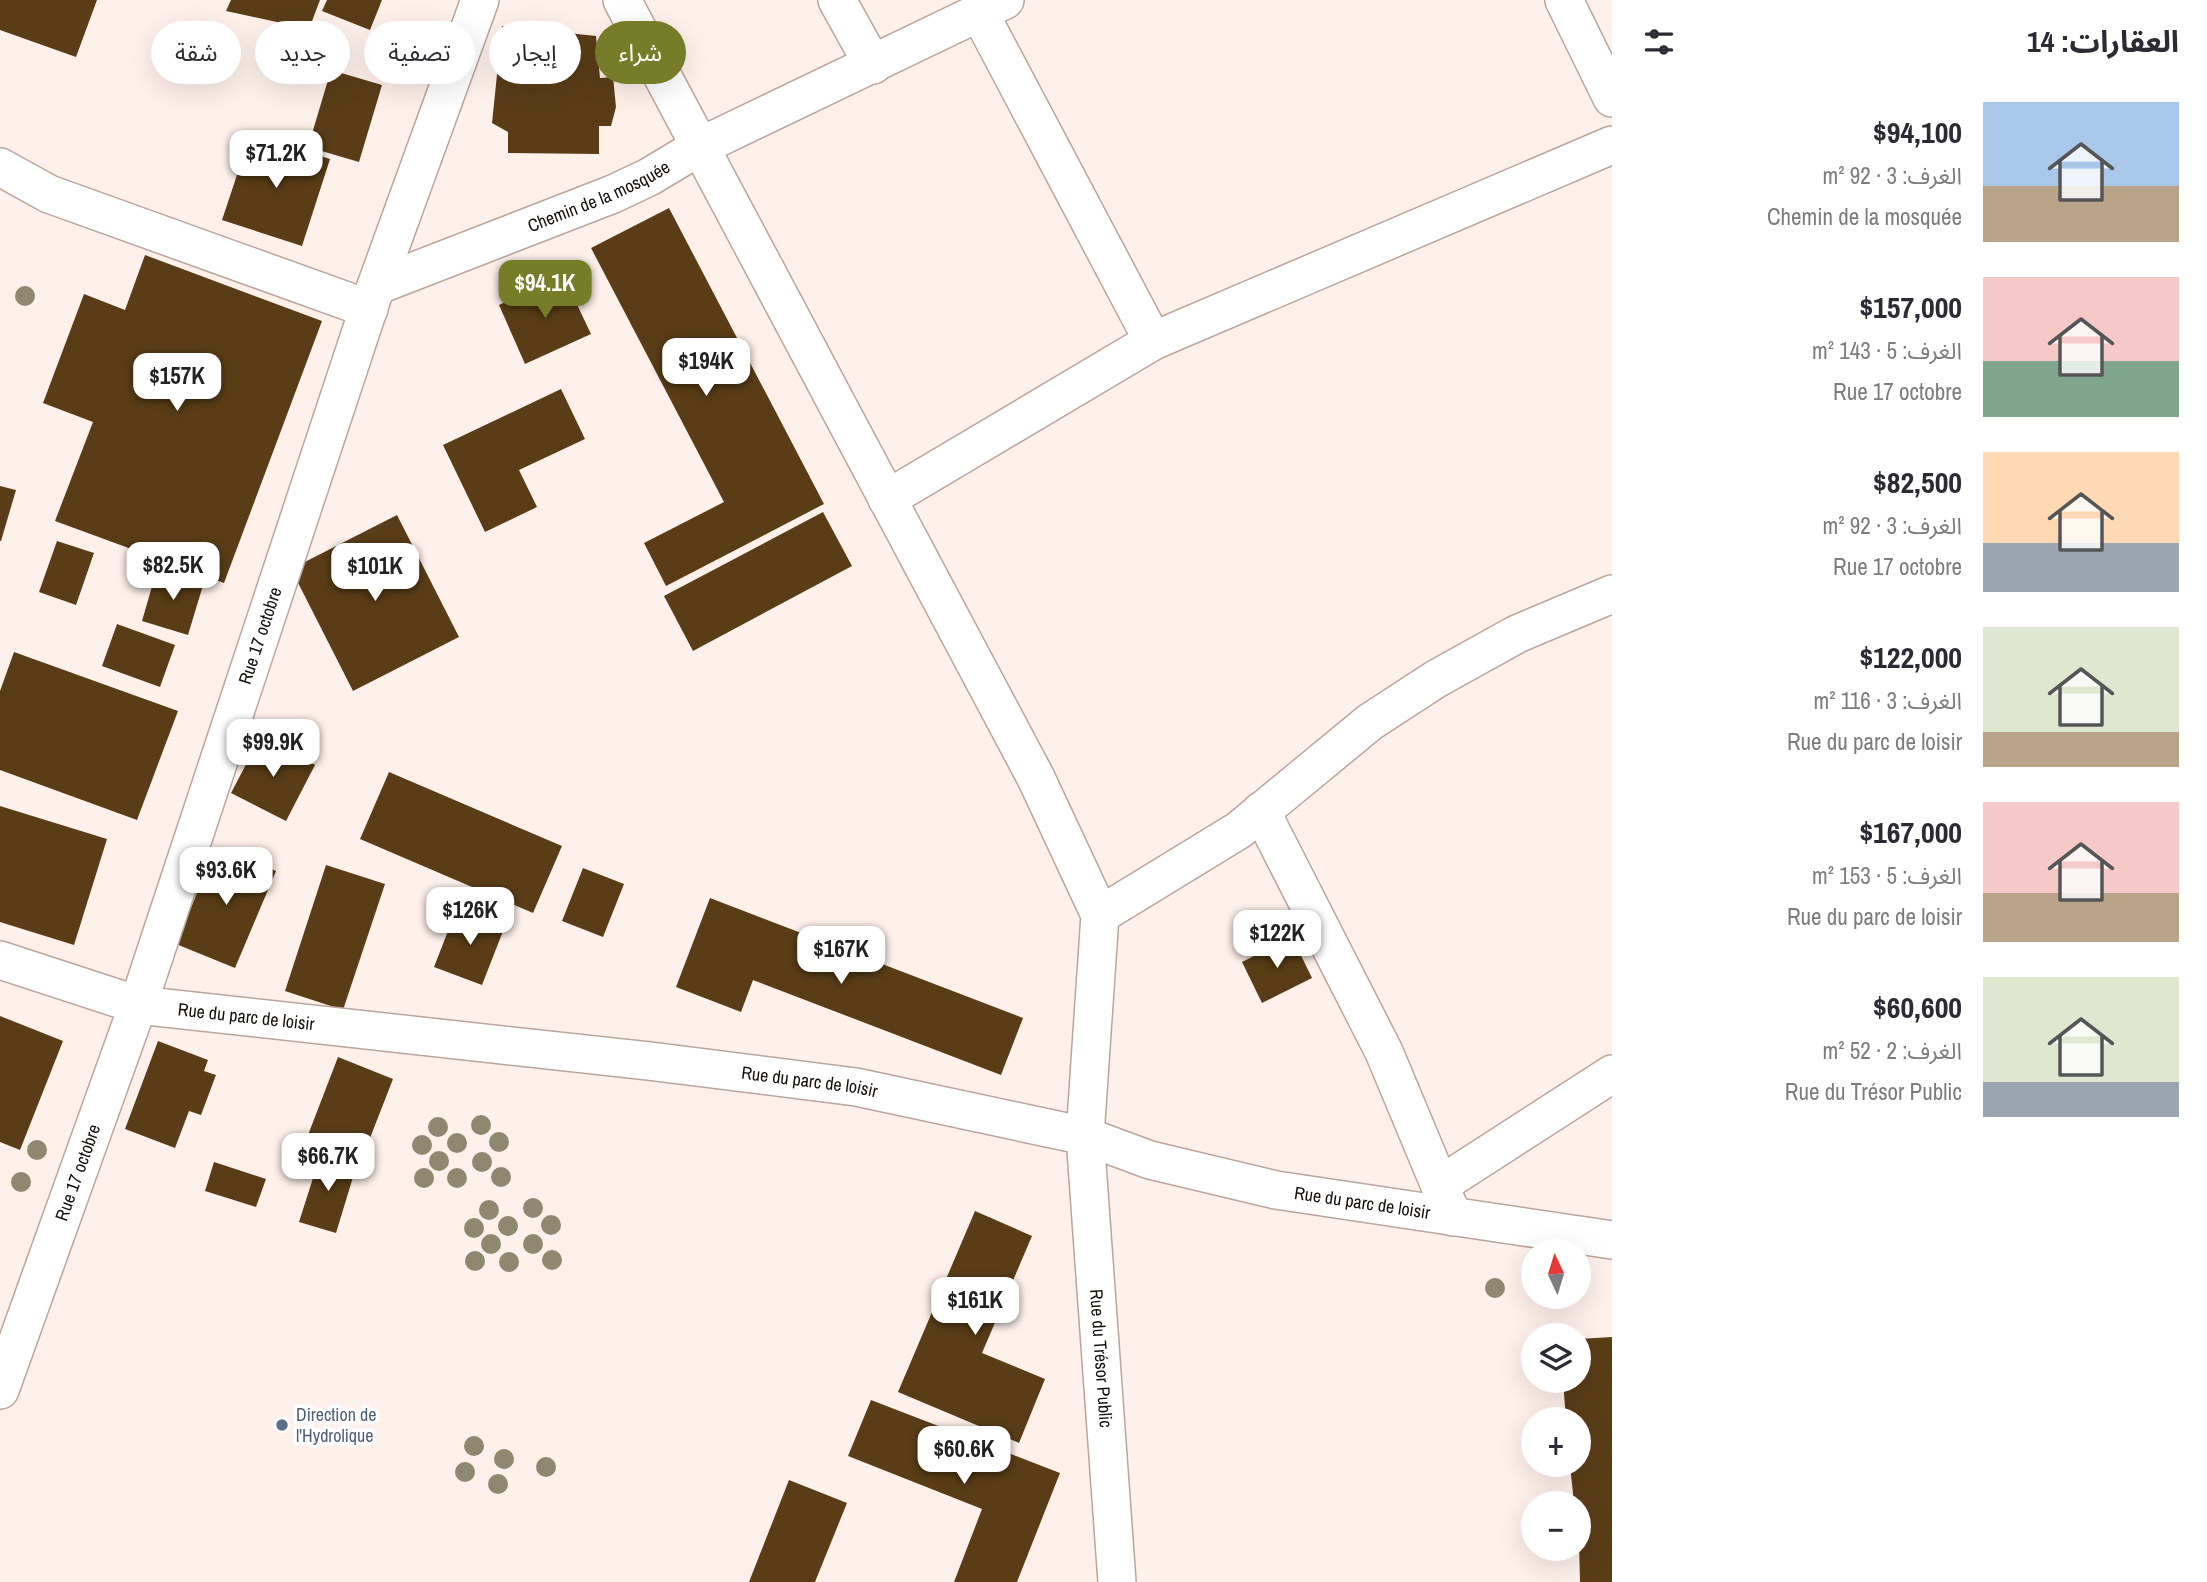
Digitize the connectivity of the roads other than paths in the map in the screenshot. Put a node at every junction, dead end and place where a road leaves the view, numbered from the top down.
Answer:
1 (480, 0) edge
2 (622, 0) edge
3 (837, 0) edge
4 (1564, 0) edge
5 (993, 7) edge
6 (873, 65) junction
7 (1612, 98) edge
8 (1612, 145) edge
9 (699, 146) junction
10 (0, 167) edge
11 (372, 297) junction
12 (1153, 341) junction
13 (887, 499) junction
14 (1612, 594) edge
15 (1261, 811) junction
16 (1100, 915) junction
17 (0, 960) edge
18 (138, 1005) junction
19 (1612, 1073) edge
20 (1085, 1136) junction
21 (1447, 1201) junction
22 (1612, 1240) edge
23 (0, 1390) edge
24 (1117, 1582) edge

1 - 11 street, Rue 17 octobre
2 - 9 street
3 - 6 street
4 - 7 street
5 - 6 street, Chemin de la mosquée
5 - 12 street
6 - 9 street, Chemin de la mosquée
8 - 12 street
9 - 11 street, Chemin de la mosquée
9 - 13 street
10 - 11 street
11 - 18 street, Rue 17 octobre
12 - 13 street
13 - 16 street
14 - 15 street
15 - 16 street
15 - 21 street
16 - 20 street, Rue du Trésor Public
17 - 18 street, Rue du parc de loisir
18 - 20 street, Rue du parc de loisir
18 - 23 street, Rue 17 octobre
19 - 21 street
20 - 21 street, Rue du parc de loisir
20 - 24 street, Rue du Trésor Public
21 - 22 street, Rue du parc de loisir

